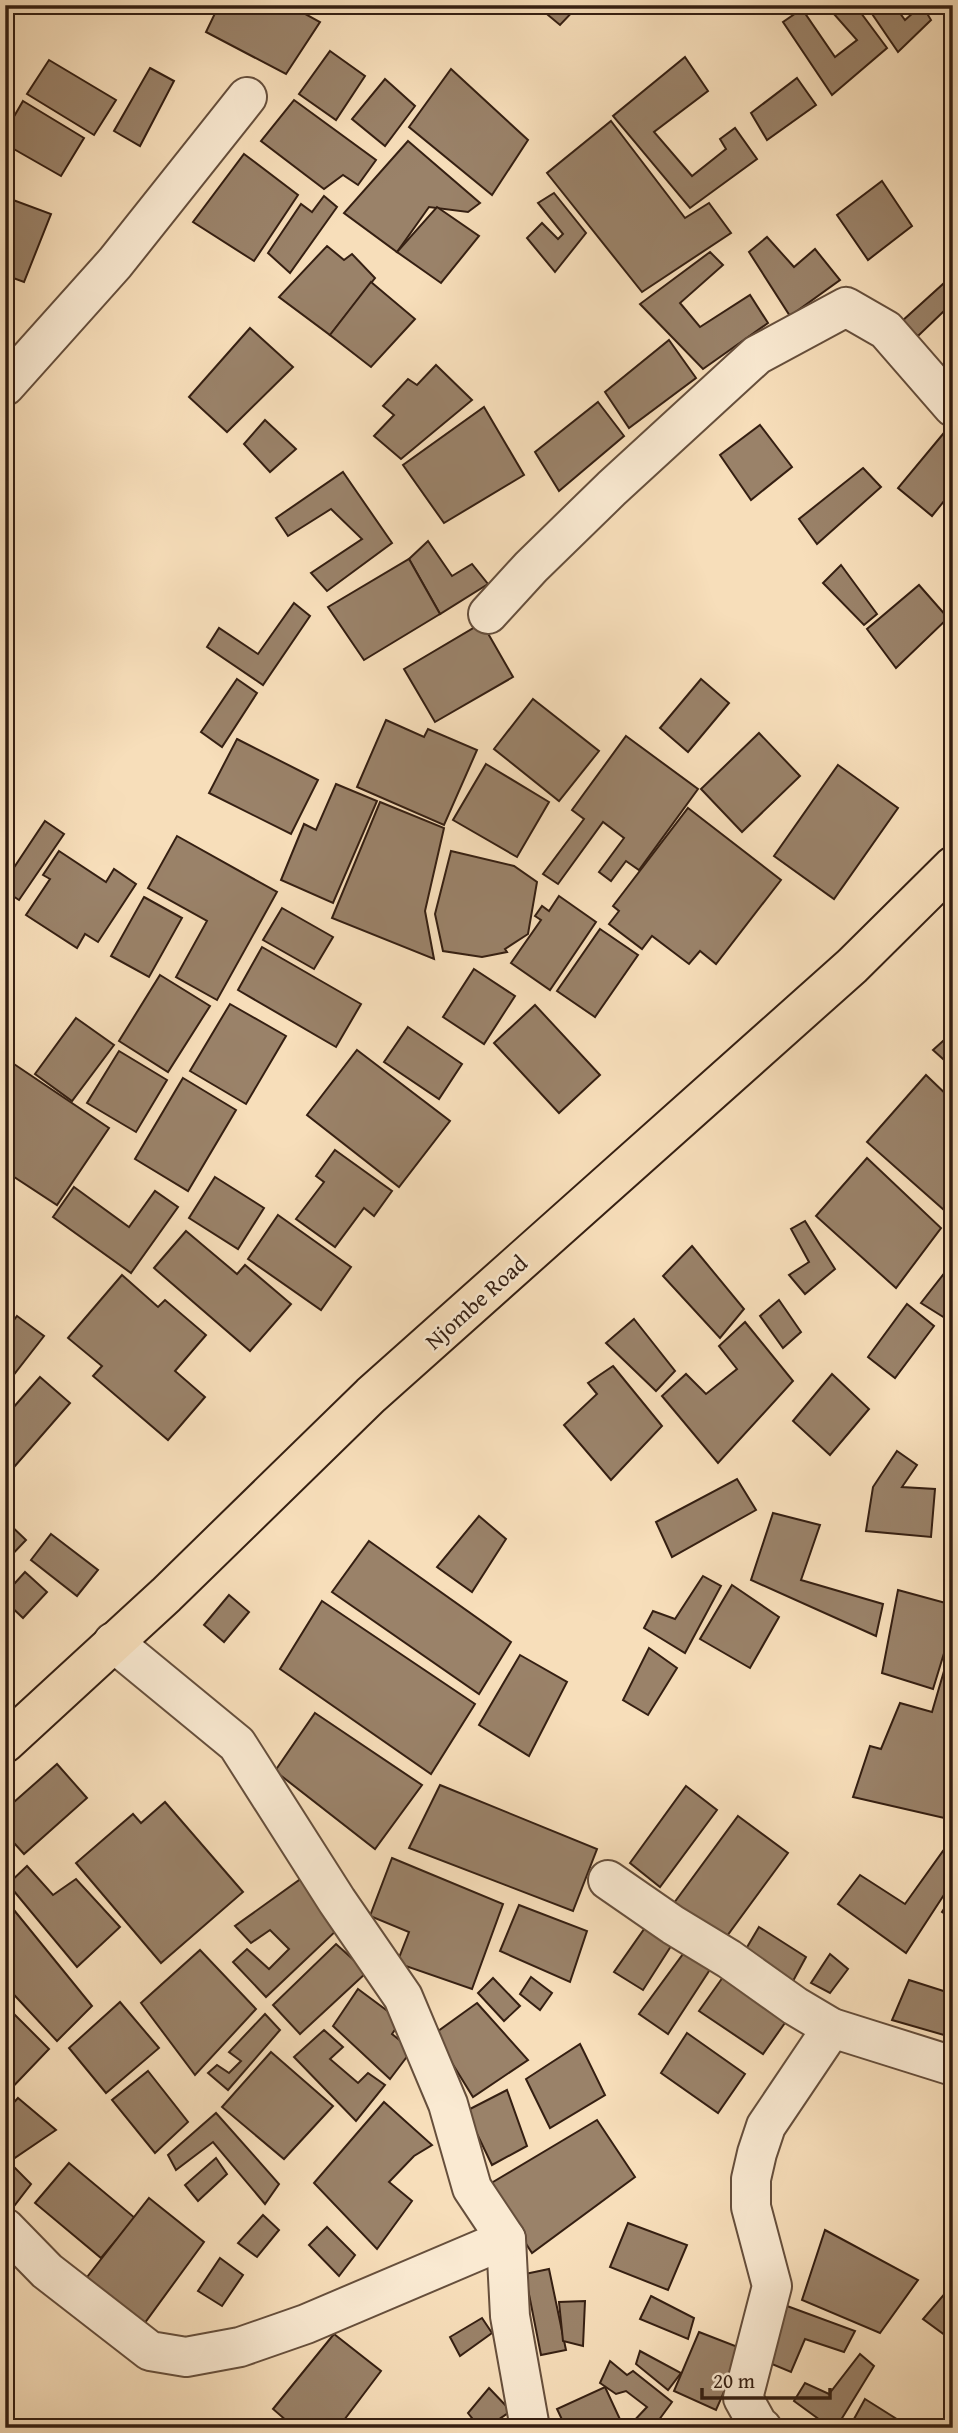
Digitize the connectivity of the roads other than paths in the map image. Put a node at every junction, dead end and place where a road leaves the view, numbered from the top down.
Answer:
1 (247, 97) dead end
2 (5, 386) edge
3 (953, 407) edge
4 (488, 614) dead end
5 (953, 866) edge
6 (113, 1642) junction
7 (5, 1743) edge
8 (608, 1880) dead end
9 (832, 2028) junction
10 (953, 2066) edge
11 (5, 2228) edge
12 (506, 2238) junction
13 (530, 2428) edge
14 (762, 2428) edge

1 - 2 street
3 - 4 street
5 - 6 highway, Njombe Road
6 - 7 highway, Njombe Road
6 - 12 street
8 - 9 street
9 - 10 street
9 - 14 street
11 - 12 street
12 - 13 street

